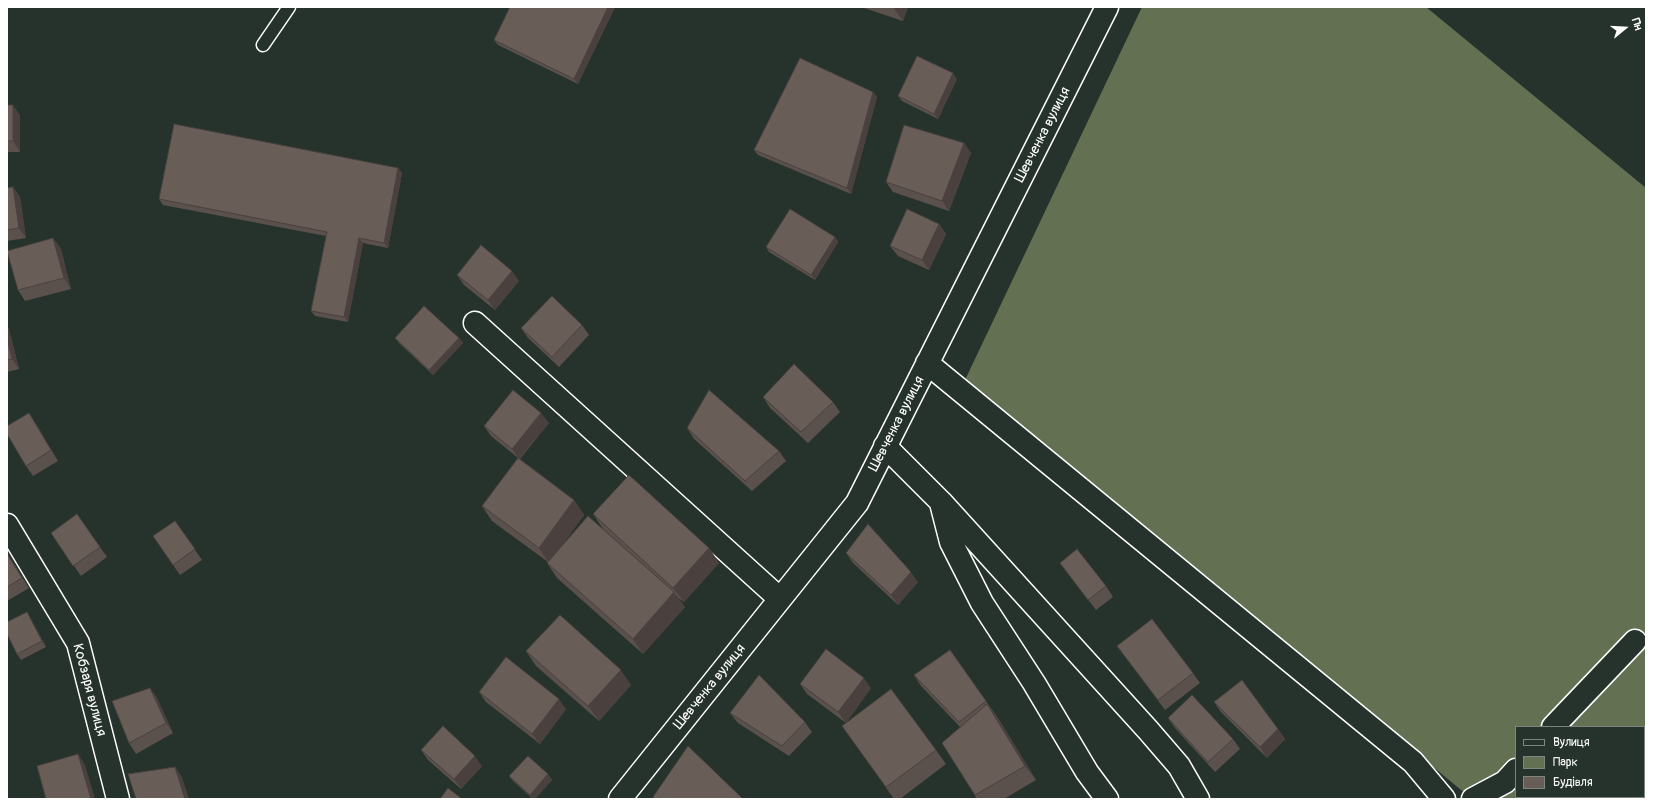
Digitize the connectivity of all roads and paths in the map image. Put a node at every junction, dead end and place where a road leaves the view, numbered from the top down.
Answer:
1 (289, 7) edge
2 (1107, 7) edge
3 (263, 45) dead end
4 (476, 323) dead end
5 (928, 363) junction
6 (885, 446) junction
7 (941, 502) junction
8 (7, 525) edge
9 (780, 598) junction
10 (1635, 641) dead end
11 (1554, 726) edge
12 (1515, 771) edge
13 (118, 799) edge
14 (620, 799) edge
15 (1107, 799) edge
16 (1198, 799) edge
17 (1444, 799) edge
18 (1473, 799) edge

1 - 3 lane
2 - 5 street, Шевченка вулиця
4 - 9 street
5 - 6 street, Шевченка вулиця
5 - 17 street
6 - 7 street
6 - 9 street, Шевченка вулиця
7 - 15 street
7 - 16 street
8 - 13 street, Кобзаря вулиця
9 - 14 street, Шевченка вулиця
10 - 11 street
12 - 18 street

